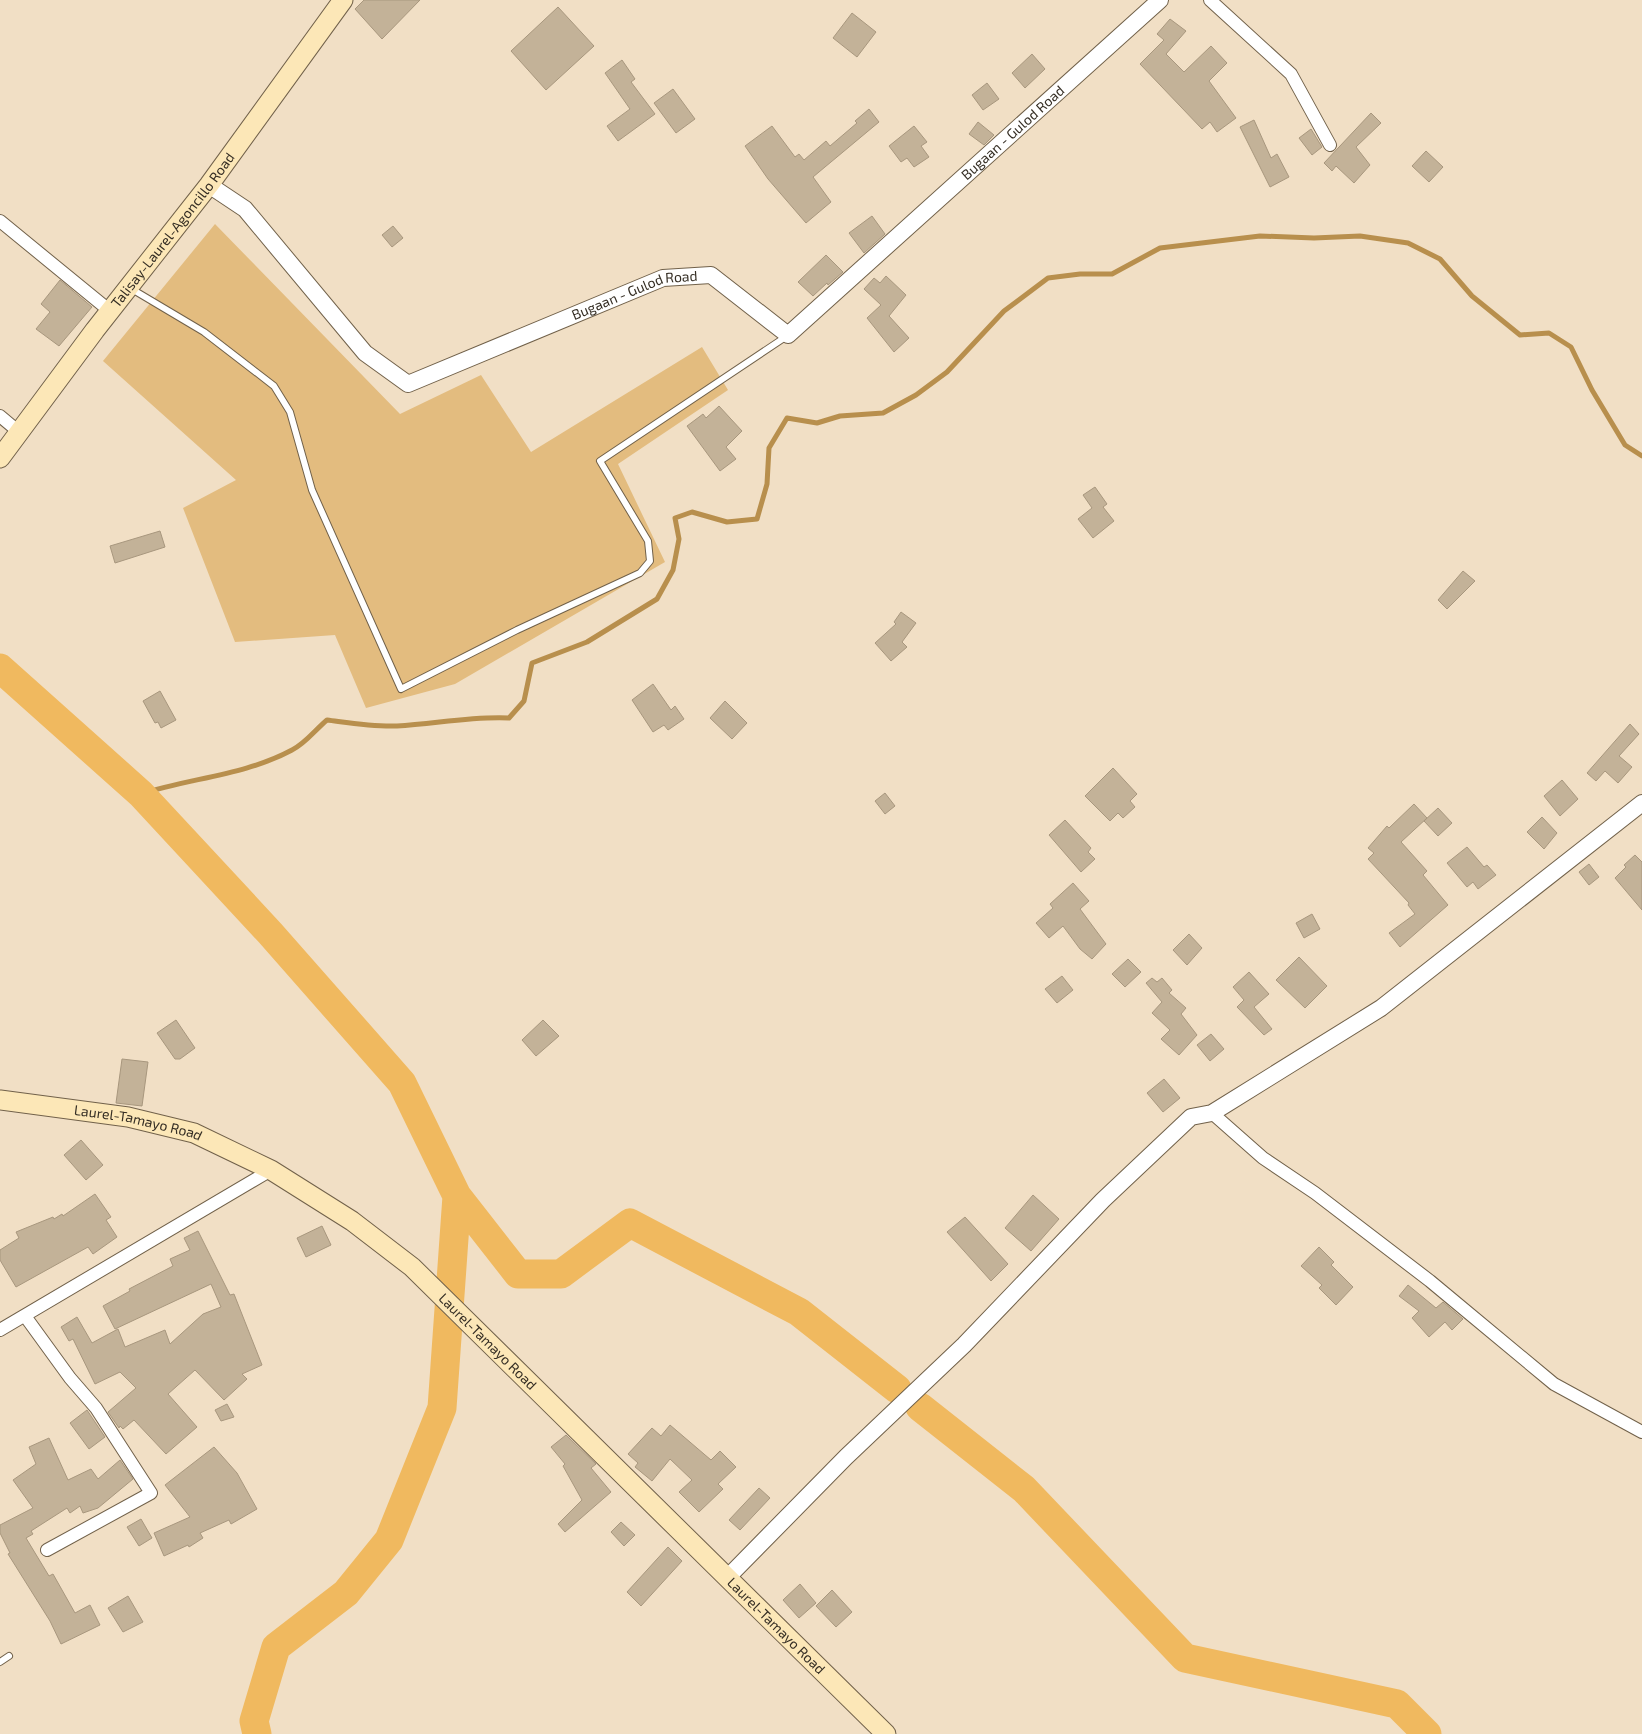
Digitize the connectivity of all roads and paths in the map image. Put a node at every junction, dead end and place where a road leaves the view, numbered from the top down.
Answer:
1 (344, 0) edge
2 (1160, 0) edge
3 (1210, 0) edge
4 (1330, 145) dead end
5 (209, 185) junction
6 (0, 221) edge
7 (129, 287) junction
8 (110, 311) junction
9 (788, 335) junction
10 (0, 416) edge
11 (19, 432) junction
12 (0, 458) edge
13 (1642, 803) edge
14 (0, 1100) edge
15 (1212, 1113) junction
16 (271, 1170) junction
17 (25, 1316) junction
18 (0, 1330) edge
19 (1642, 1432) edge
20 (47, 1550) dead end
21 (728, 1576) junction
22 (9, 1656) dead end
23 (0, 1662) edge
24 (886, 1734) edge

1 - 5 main road, Talisay-Laurel-Agoncillo Road
2 - 9 street, Bugaan - Gulod Road
3 - 4 street
5 - 7 main road, Talisay-Laurel-Agoncillo Road
5 - 9 street, Bugaan - Gulod Road
6 - 8 street
7 - 8 main road, Talisay-Laurel-Agoncillo Road
7 - 9 lane
8 - 11 main road, Talisay-Laurel-Agoncillo Road
10 - 11 street
11 - 12 main road, Talisay-Laurel-Agoncillo Road
13 - 15 street
14 - 16 main road, Laurel-Tamayo Road
15 - 19 street
15 - 21 street
16 - 17 street
16 - 21 main road, Laurel-Tamayo Road
17 - 18 street
17 - 20 street
21 - 24 main road, Laurel-Tamayo Road
22 - 23 lane

